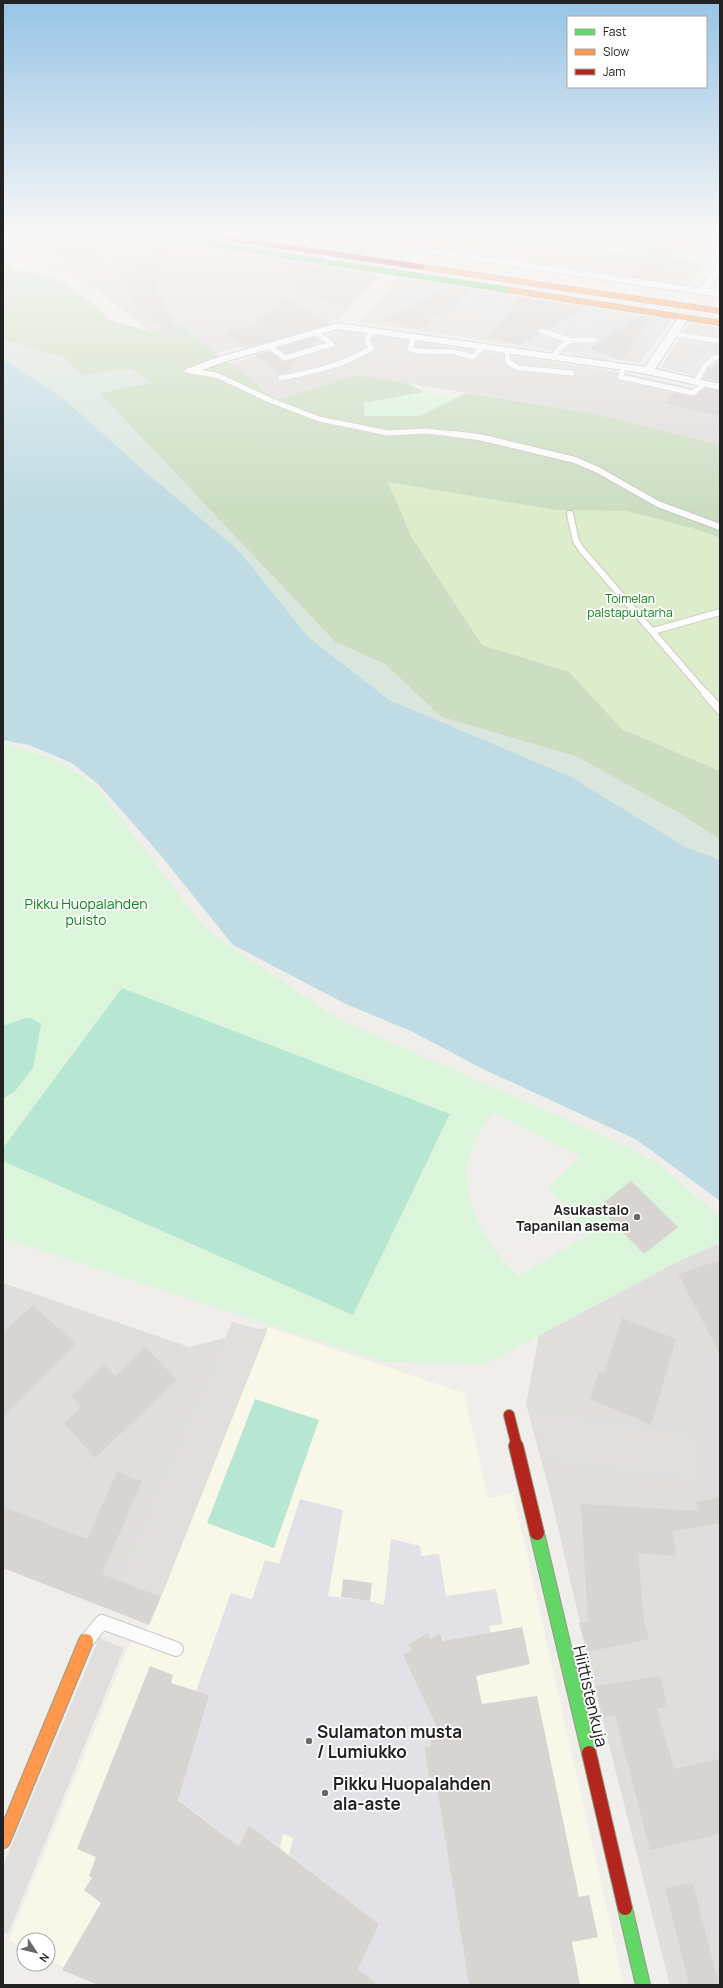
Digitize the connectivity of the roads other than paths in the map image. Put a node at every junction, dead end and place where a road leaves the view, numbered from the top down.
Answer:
1 (678, 326) edge
2 (372, 330) junction
3 (315, 332) junction
4 (541, 332) dead end
5 (673, 334) junction
6 (569, 340) junction
7 (596, 340) dead end
8 (720, 341) edge
9 (269, 346) junction
10 (507, 350) junction
11 (553, 357) junction
12 (720, 357) edge
13 (623, 367) junction
14 (190, 371) joint
15 (648, 371) junction
16 (572, 373) dead end
17 (281, 378) dead end
18 (700, 383) junction
19 (720, 387) edge
20 (570, 514) dead end
21 (720, 527) edge
22 (720, 612) edge
23 (653, 631) junction
24 (720, 710) edge
25 (509, 1415) dead end
26 (86, 1641) joint
27 (176, 1649) dead end
28 (3, 1841) edge
29 (643, 1985) edge

1 - 5 street
2 - 3 street
2 - 10 street
2 - 17 lane
3 - 9 street
3 - 9 lane
4 - 6 lane
5 - 8 lane
5 - 15 street
6 - 7 lane
6 - 11 lane
9 - 14 street
10 - 11 street
10 - 16 lane
11 - 13 street
12 - 18 lane
13 - 15 street
13 - 18 lane
14 - 21 lane
15 - 18 street
18 - 19 street
20 - 23 lane
22 - 23 lane
23 - 24 lane
25 - 29 main road, Hiittistenkuja
26 - 27 lane
26 - 28 main road

